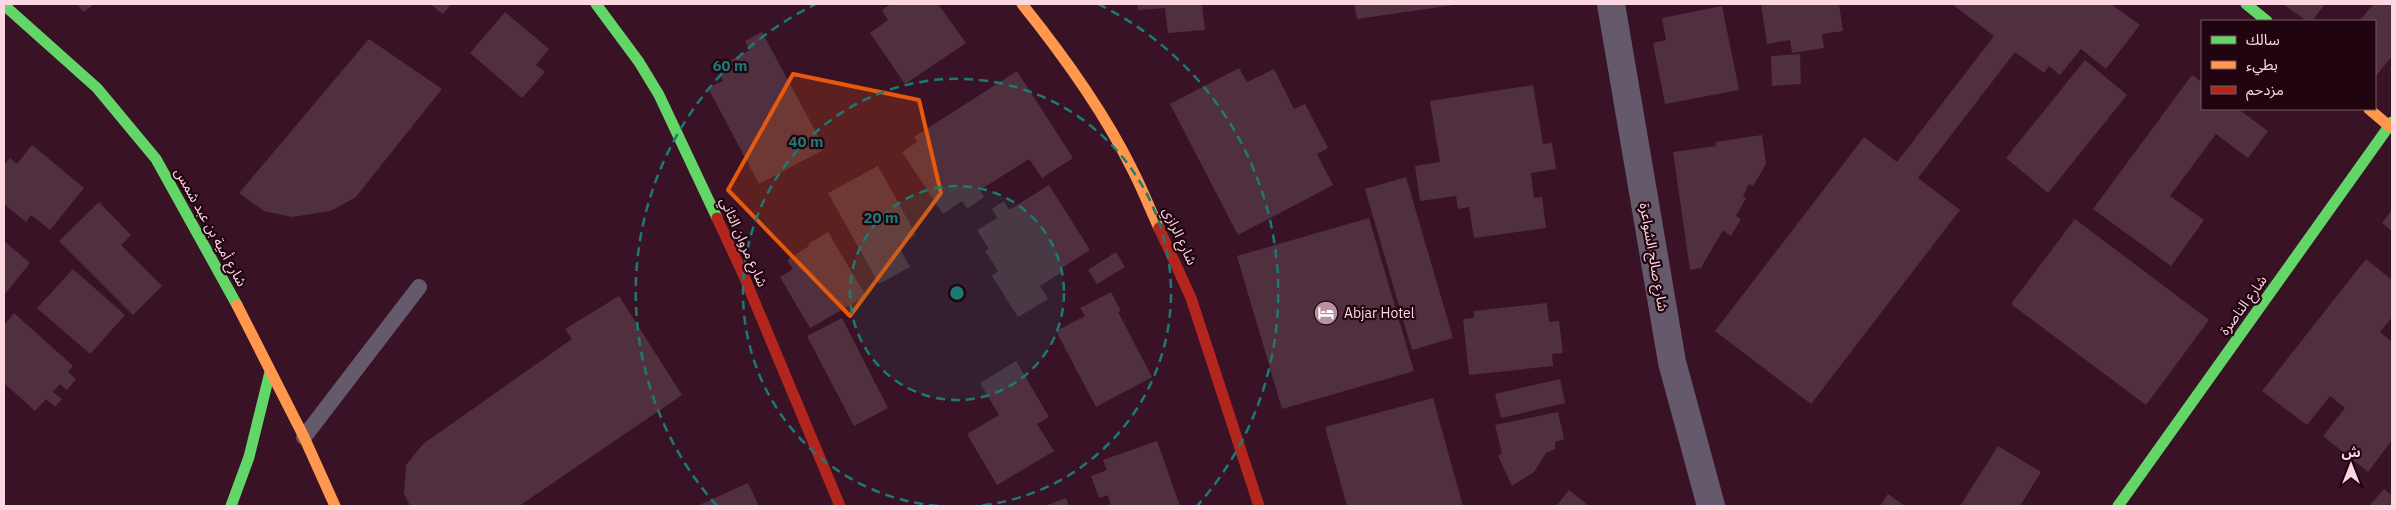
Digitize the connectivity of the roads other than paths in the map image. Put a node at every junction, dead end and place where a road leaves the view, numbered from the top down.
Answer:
1 (4, 4) edge
2 (596, 4) edge
3 (1022, 4) edge
4 (1611, 4) edge
5 (2246, 4) edge
6 (2266, 20) edge
7 (2371, 110) edge
8 (2391, 124) edge
9 (419, 287) dead end
10 (270, 372) junction
11 (304, 437) junction
12 (230, 506) edge
13 (335, 506) edge
14 (840, 506) edge
15 (1259, 506) edge
16 (1711, 506) edge
17 (2118, 506) edge

1 - 10 street, شارع أمية بن عبد شمس
2 - 14 street, شارع مروان الثاني
3 - 15 street, شارع الرازي
4 - 16 street, شارع صالح الشواعرة
5 - 6 street
7 - 8 street
8 - 17 street, شارع الناصرة
9 - 11 lane
10 - 11 street, شارع أمية بن عبد شمس
10 - 12 street
11 - 13 street, شارع أمية بن عبد شمس

